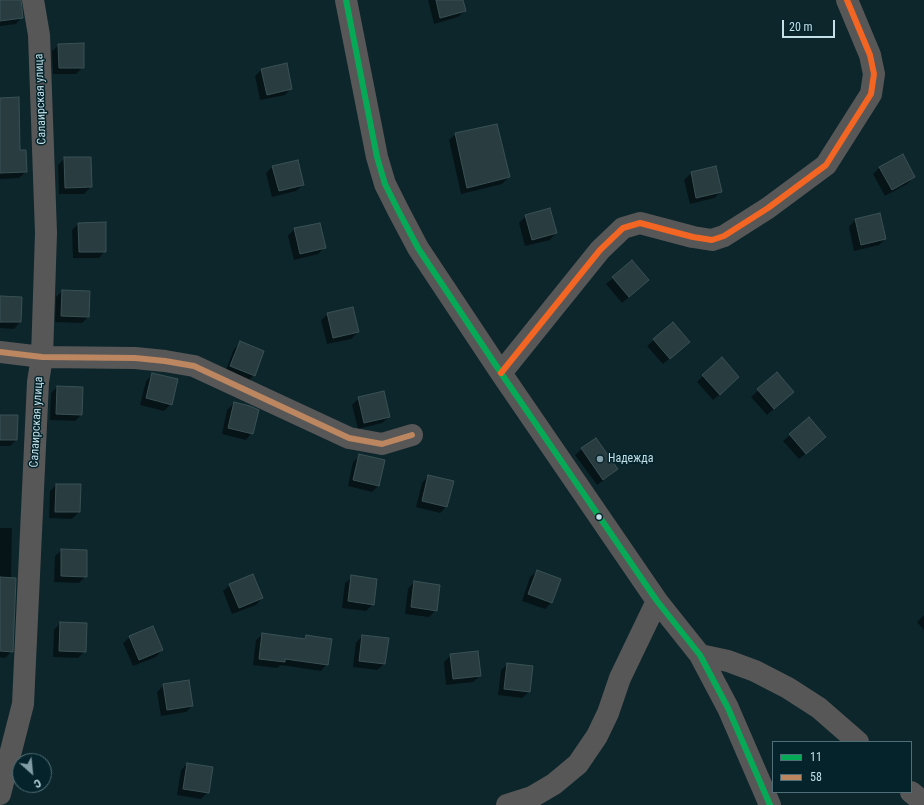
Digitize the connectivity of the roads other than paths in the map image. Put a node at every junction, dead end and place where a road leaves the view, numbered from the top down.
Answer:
1 (33, 0) edge
2 (346, 0) edge
3 (847, 0) edge
4 (0, 352) edge
5 (42, 357) junction
6 (501, 373) junction
7 (412, 435) dead end
8 (657, 601) junction
9 (700, 655) junction
10 (857, 741) edge
11 (912, 793) edge
12 (0, 794) edge
13 (924, 803) edge
14 (507, 805) edge
15 (770, 805) edge

1 - 5 street, Салаирская улица
2 - 6 street
3 - 6 street
4 - 5 street
5 - 7 street
5 - 12 street, Салаирская улица
6 - 8 street
8 - 9 street
8 - 14 street
9 - 10 street
9 - 15 street
11 - 13 street

